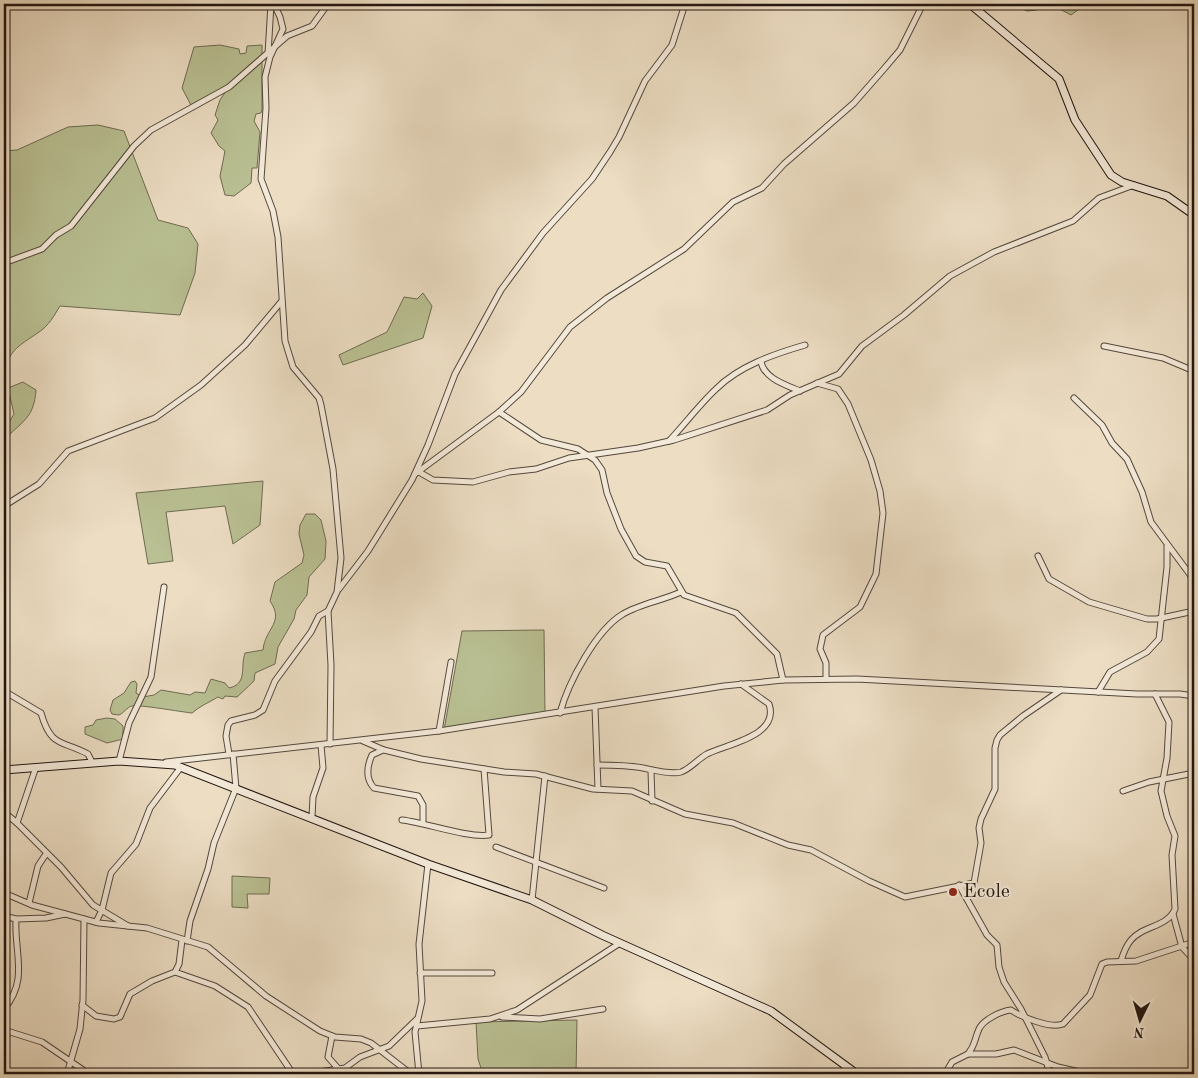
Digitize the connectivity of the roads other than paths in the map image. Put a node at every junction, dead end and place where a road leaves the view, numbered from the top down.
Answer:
1 (272, 4) edge
2 (332, 4) edge
3 (685, 4) edge
4 (924, 4) edge
5 (970, 4) edge
6 (275, 49) junction
7 (268, 52) junction
8 (266, 76) junction
9 (1134, 185) junction
10 (1194, 215) edge
11 (4, 263) edge
12 (282, 301) junction
13 (805, 345) dead end
14 (1104, 346) dead end
15 (761, 361) junction
16 (1194, 371) edge
17 (817, 383) junction
18 (800, 391) junction
19 (1074, 398) dead end
20 (499, 412) junction
21 (668, 441) junction
22 (588, 455) junction
23 (417, 473) junction
24 (4, 506) edge
25 (1167, 546) junction
26 (1038, 556) dead end
27 (1194, 580) edge
28 (164, 587) dead end
29 (337, 592) junction
30 (681, 592) junction
31 (1194, 610) edge
32 (328, 611) junction
33 (1162, 618) junction
34 (451, 662) dead end
35 (826, 679) junction
36 (783, 680) junction
37 (740, 684) junction
38 (4, 690) edge
39 (1062, 690) junction
40 (1098, 692) junction
41 (1155, 694) junction
42 (1194, 696) edge
43 (595, 707) junction
44 (560, 713) junction
45 (439, 731) junction
46 (361, 741) junction
47 (330, 744) junction
48 (321, 746) junction
49 (384, 750) junction
50 (231, 754) junction
51 (119, 761) junction
52 (92, 762) junction
53 (163, 762) junction
54 (597, 765) junction
55 (36, 767) junction
56 (181, 767) junction
57 (484, 769) junction
58 (4, 770) edge
59 (651, 771) junction
60 (1194, 773) edge
61 (545, 776) junction
62 (1163, 779) junction
63 (236, 788) junction
64 (598, 789) junction
65 (1122, 791) dead end
66 (652, 801) junction
67 (4, 812) edge
68 (312, 817) junction
69 (402, 820) dead end
70 (422, 822) junction
71 (17, 823) junction
72 (496, 847) dead end
73 (46, 854) junction
74 (537, 862) junction
75 (428, 864) junction
76 (960, 885) junction
77 (604, 888) dead end
78 (4, 893) edge
79 (532, 900) junction
80 (29, 903) junction
81 (102, 910) junction
82 (67, 914) junction
83 (1173, 914) junction
84 (4, 916) edge
85 (16, 919) junction
86 (84, 919) junction
87 (96, 922) junction
88 (128, 926) junction
89 (185, 941) junction
90 (1194, 942) edge
91 (620, 943) junction
92 (1182, 947) junction
93 (1194, 960) edge
94 (1121, 961) junction
95 (175, 972) junction
96 (492, 972) dead end
97 (420, 973) junction
98 (82, 1004) junction
99 (4, 1009) edge
100 (602, 1009) dead end
101 (500, 1016) junction
102 (1024, 1016) junction
103 (419, 1018) junction
104 (417, 1026) junction
105 (4, 1030) edge
106 (332, 1036) junction
107 (381, 1049) junction
108 (968, 1054) junction
109 (70, 1061) junction
110 (1047, 1063) junction
111 (1194, 1064) edge
112 (341, 1072) edge
113 (67, 1074) edge
114 (88, 1074) edge
115 (293, 1074) edge
116 (306, 1074) edge
117 (411, 1074) edge
118 (419, 1074) edge
119 (857, 1074) edge
120 (944, 1074) edge
121 (1050, 1074) edge
122 (1089, 1074) edge
123 (1188, 1074) edge

1 - 6 street
1 - 7 street
2 - 6 street
3 - 23 street
4 - 20 street
5 - 9 street
6 - 7 street
6 - 8 street
7 - 8 street
7 - 11 street
8 - 12 street
9 - 10 street
9 - 17 street
12 - 24 street
12 - 29 street
13 - 15 street
14 - 16 street
15 - 18 street
15 - 21 street
17 - 18 street
17 - 35 street
18 - 21 street
19 - 25 street
20 - 22 street
20 - 23 street
21 - 22 street
22 - 23 street
22 - 30 street
23 - 29 street
25 - 27 street
25 - 33 street
26 - 33 street
28 - 51 street
29 - 32 street
30 - 36 street
30 - 44 street
31 - 33 street
32 - 47 street
32 - 50 street
33 - 40 street
34 - 45 street
35 - 36 street
35 - 39 street
36 - 37 street
37 - 43 street
37 - 59 street
38 - 52 street
39 - 40 street
39 - 76 street
40 - 41 street
41 - 42 street
41 - 62 street
43 - 44 street
43 - 54 street
44 - 45 street
45 - 46 street
46 - 47 street
46 - 49 street
47 - 48 street
48 - 50 street
48 - 68 street
49 - 57 street
49 - 70 street
50 - 53 street
50 - 63 street
51 - 52 street
51 - 53 street
52 - 55 street
53 - 56 street
54 - 59 street
54 - 64 street
55 - 58 street
55 - 71 street
56 - 63 street
56 - 81 street
57 - 61 street
57 - 70 street
59 - 66 street
60 - 62 street
61 - 64 street
61 - 74 street
62 - 65 street
62 - 83 street
63 - 68 street
63 - 89 street
64 - 66 street
66 - 76 street
67 - 71 street
68 - 75 street
69 - 70 street
71 - 73 street
72 - 74 street
73 - 80 street
73 - 81 street
74 - 77 street
74 - 79 street
75 - 79 street
75 - 97 street
76 - 102 street
78 - 80 street
79 - 91 street
80 - 82 street
81 - 87 street
81 - 88 street
82 - 85 street
82 - 86 street
83 - 92 street
83 - 94 street
84 - 85 street
85 - 99 street
86 - 87 street
86 - 98 street
87 - 88 street
88 - 89 street
89 - 95 street
89 - 106 street
90 - 92 street
91 - 101 street
91 - 119 street
92 - 93 street
92 - 94 street
94 - 102 street
95 - 98 street
95 - 115 street
96 - 97 street
97 - 103 street
98 - 109 street
100 - 101 street
101 - 104 street
102 - 108 street
102 - 110 street
103 - 104 street
103 - 107 street
104 - 118 street
105 - 109 street
106 - 107 street
106 - 112 street
107 - 112 street
107 - 117 street
108 - 110 street
108 - 120 street
109 - 113 street
109 - 114 street
110 - 121 street
110 - 122 street
111 - 123 street
112 - 116 street

